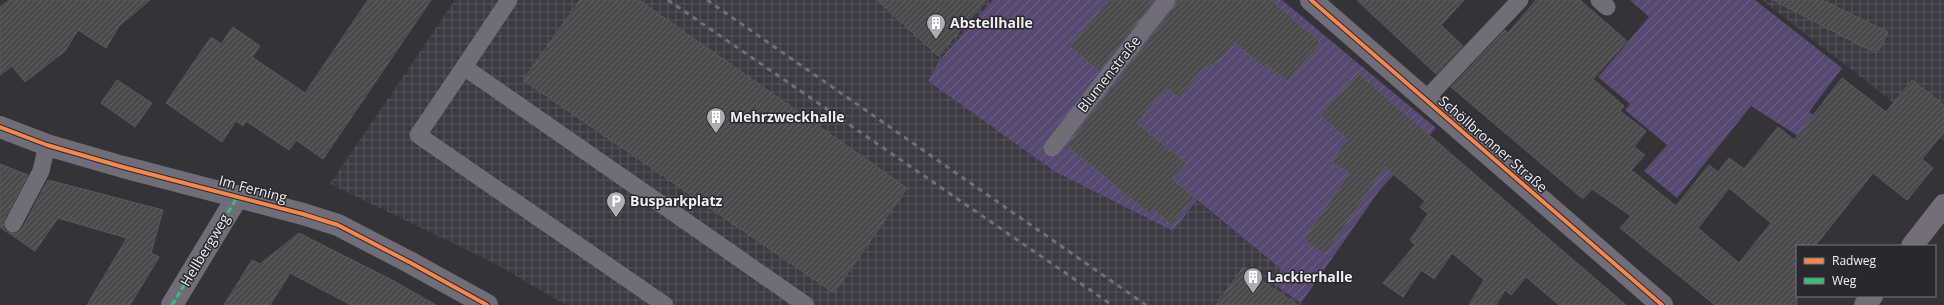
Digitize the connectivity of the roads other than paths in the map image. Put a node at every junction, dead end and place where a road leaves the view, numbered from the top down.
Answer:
1 (509, 0) edge
2 (1167, 0) edge
3 (1311, 0) edge
4 (1520, 0) edge
5 (464, 67) junction
6 (1426, 100) junction
7 (0, 127) edge
8 (47, 145) junction
9 (1052, 148) dead end
10 (238, 196) junction
11 (1944, 205) edge
12 (13, 224) dead end
13 (1913, 245) edge
14 (1871, 297) edge
15 (172, 305) edge
16 (487, 305) edge
17 (665, 305) edge
18 (806, 305) edge
19 (1662, 305) edge
20 (1865, 305) edge

1 - 5 lane
2 - 9 lane, Blumenstraße
3 - 6 street, Schöllbronner Straße
4 - 6 lane
5 - 17 lane
5 - 18 lane
6 - 19 street, Schöllbronner Straße
7 - 8 street, Im Ferning
8 - 10 street, Im Ferning
8 - 12 lane
10 - 15 street, Hellbergweg
10 - 16 street, Im Ferning
11 - 13 main road
14 - 20 main road

